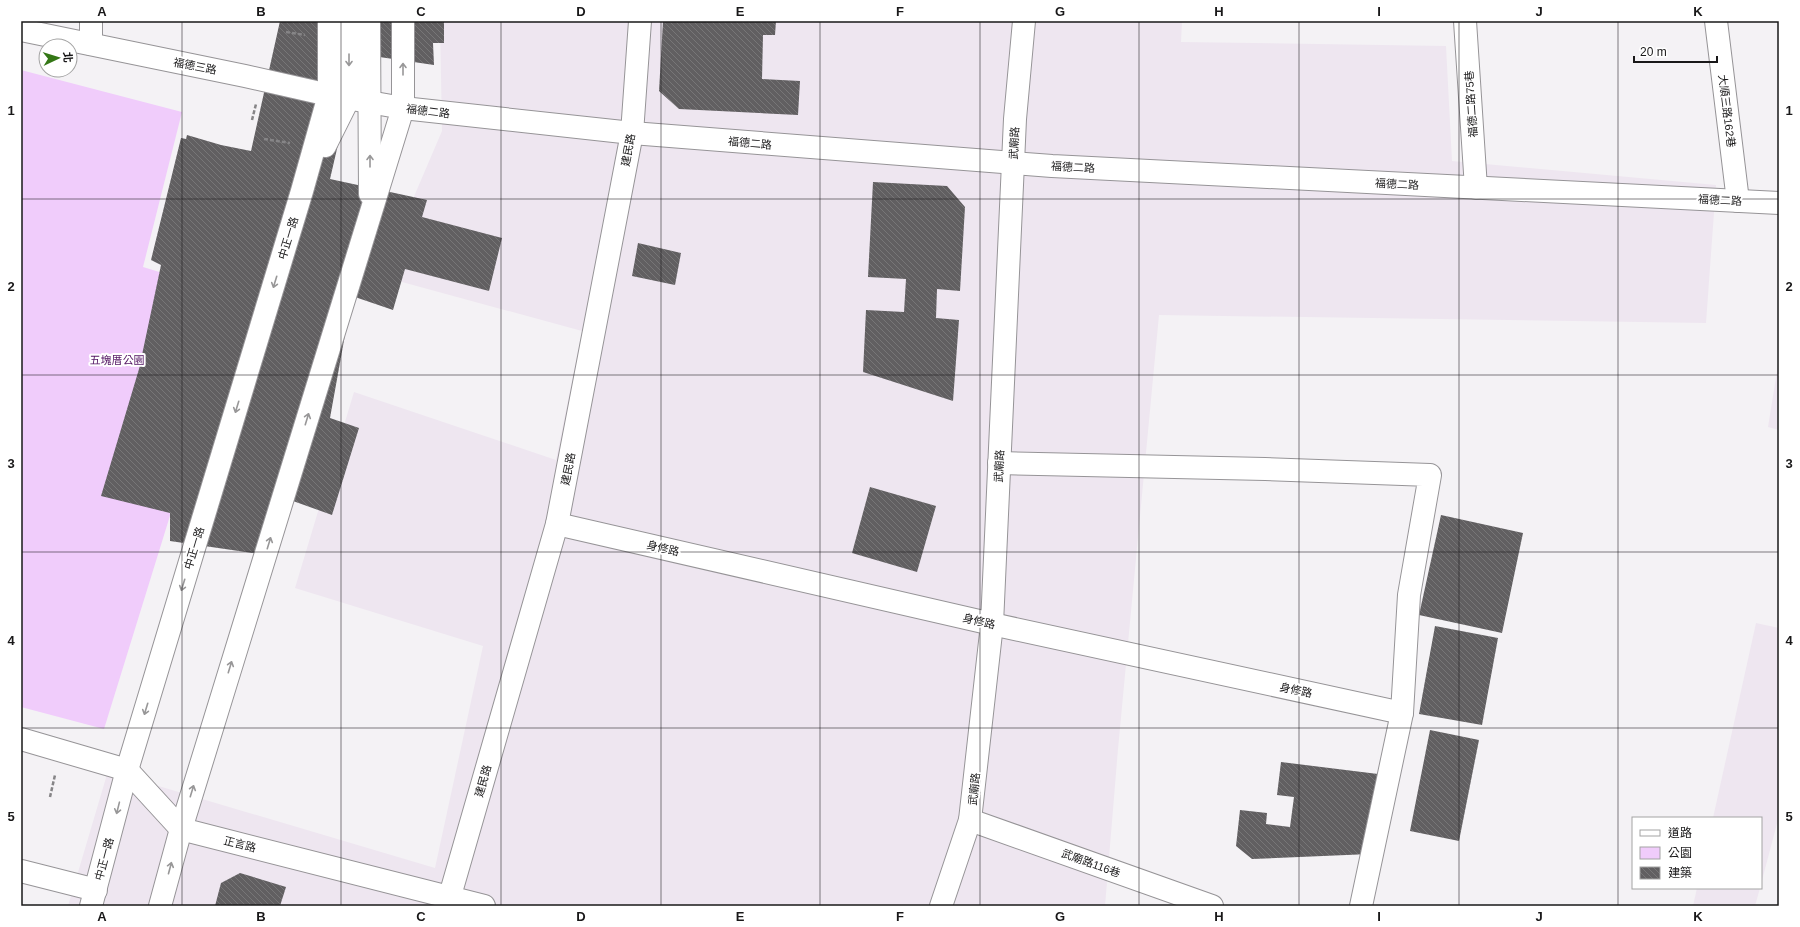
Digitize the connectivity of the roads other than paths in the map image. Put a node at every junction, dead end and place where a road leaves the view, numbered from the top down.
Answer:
1 (91, 21) edge
2 (329, 21) edge
3 (349, 21) edge
4 (370, 21) edge
5 (403, 21) edge
6 (640, 21) edge
7 (1024, 21) edge
8 (1466, 21) edge
9 (1716, 21) edge
10 (21, 30) edge
11 (91, 44) junction
12 (349, 98) junction
13 (403, 108) junction
14 (632, 133) junction
15 (1013, 163) junction
16 (1476, 188) junction
17 (1738, 201) junction
18 (1779, 203) edge
19 (370, 214) junction
20 (999, 463) junction
21 (557, 524) junction
22 (992, 624) junction
23 (1402, 713) junction
24 (21, 739) edge
25 (127, 770) junction
26 (970, 820) junction
27 (181, 829) junction
28 (21, 871) edge
29 (94, 898) edge
30 (448, 902) edge
31 (160, 906) edge
32 (484, 906) edge
33 (941, 906) edge
34 (1212, 906) edge
35 (1361, 906) edge

1 - 11 street
2 - 12 street, 中正一路
3 -> 12 street, 中正一路
4 - 12 street, 中正一路
13 -> 5 street, 中正一路
6 - 14 street, 建民路
7 - 15 street, 武廟路
8 - 16 street, 福德二路75巷
9 - 17 street, 大順三路162巷
10 - 11 street, 福德三路
11 - 12 street, 福德三路
12 - 13 street, 福德二路
19 -> 12 street, 中正一路
12 -> 25 street, 中正一路
13 - 14 street, 福德二路
13 - 19 street, 中正一路
14 - 15 street, 福德二路
14 - 21 street, 建民路
15 - 16 street, 福德二路
15 - 20 street, 武廟路
16 - 17 street, 福德二路
17 - 18 street, 福德二路
27 -> 19 street, 中正一路
20 - 22 street, 武廟路
20 - 23 street
21 - 22 street, 身修路
21 - 30 street, 建民路
22 - 23 street, 身修路
22 - 26 street, 武廟路
23 - 35 street
24 - 25 street
25 - 27 street
25 -> 29 street, 中正一路
26 - 33 street, 武廟路
26 - 34 street, 武廟路116巷
27 - 30 street, 正言路
31 -> 27 street, 中正一路
28 - 29 street
30 - 32 street, 正言路

